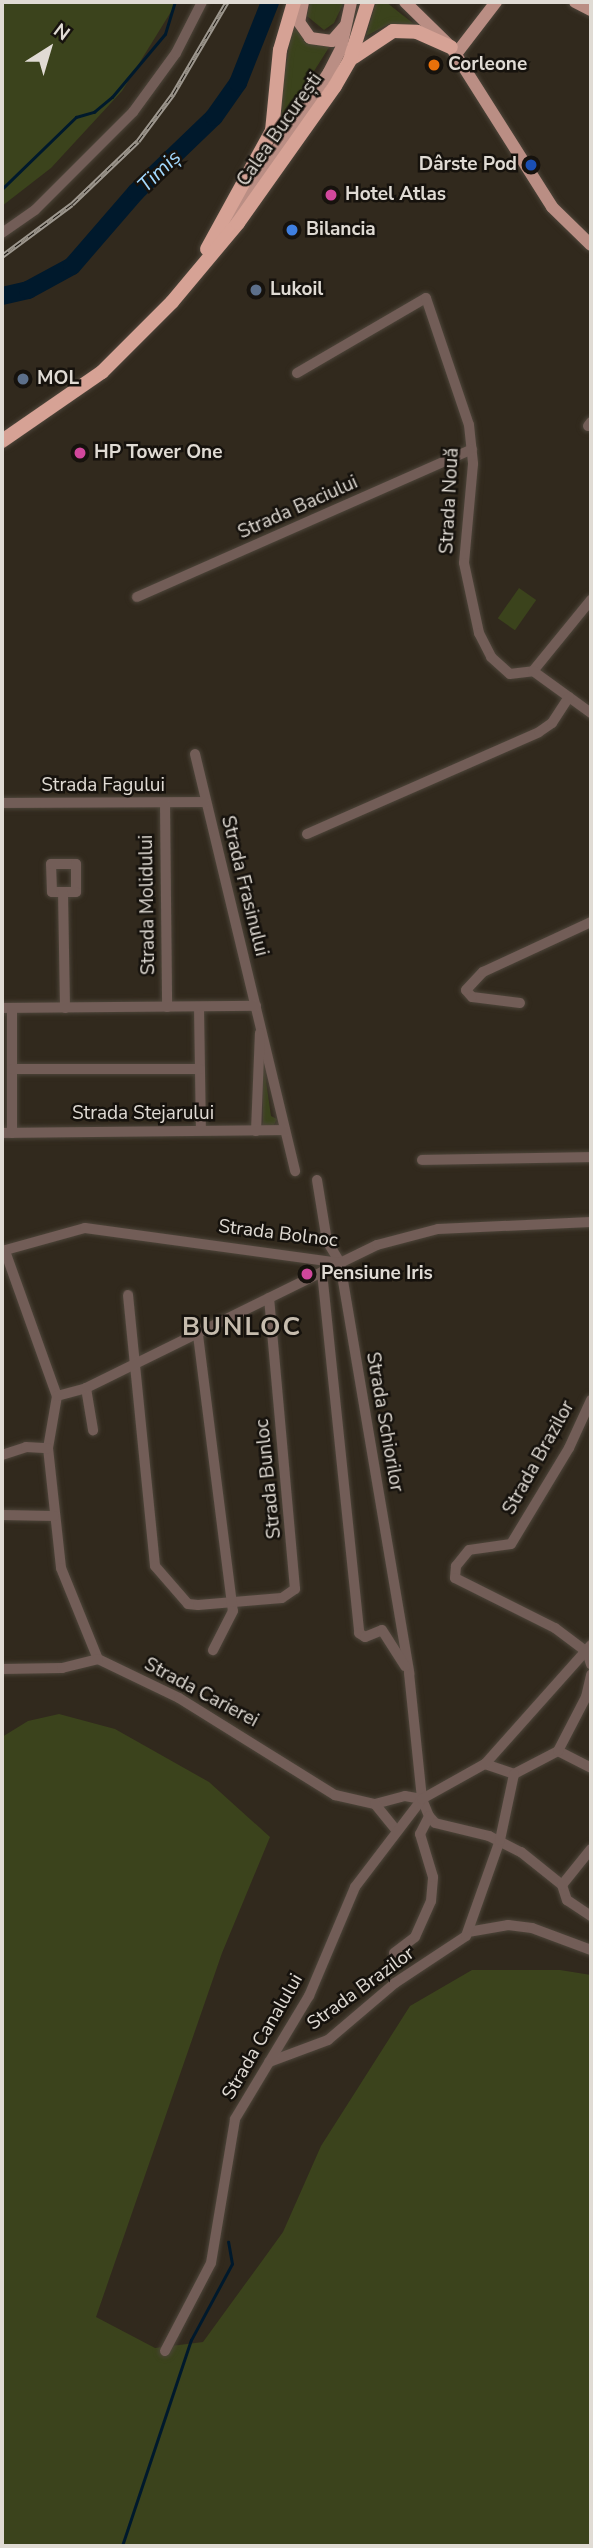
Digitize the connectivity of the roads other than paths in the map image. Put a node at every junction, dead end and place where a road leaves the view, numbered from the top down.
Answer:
1 (202, 2) edge
2 (294, 2) edge
3 (303, 2) edge
4 (351, 2) edge
5 (368, 2) edge
6 (405, 2) edge
7 (496, 2) edge
8 (575, 2) edge
9 (591, 10) edge
10 (348, 22) junction
11 (454, 50) junction
12 (350, 60) junction
13 (2, 233) edge
14 (591, 245) edge
15 (199, 266) junction
16 (297, 373) dead end
17 (2, 441) edge
18 (472, 449) junction
19 (137, 597) dead end
20 (591, 600) edge
21 (533, 671) junction
22 (569, 697) junction
23 (591, 713) edge
24 (195, 754) dead end
25 (205, 802) junction
26 (2, 803) edge
27 (165, 803) junction
28 (307, 834) dead end
29 (63, 892) dead end
30 (591, 922) edge
31 (520, 1003) dead end
32 (256, 1006) junction
33 (167, 1007) junction
34 (199, 1007) junction
35 (7, 1008) edge
36 (65, 1008) junction
37 (261, 1026) junction
38 (12, 1069) junction
39 (200, 1069) junction
40 (201, 1130) junction
41 (256, 1130) junction
42 (285, 1130) junction
43 (7, 1133) edge
44 (591, 1157) edge
45 (422, 1160) dead end
46 (295, 1171) dead end
47 (317, 1180) dead end
48 (591, 1222) edge
49 (3, 1251) edge
50 (340, 1263) junction
51 (322, 1272) junction
52 (128, 1295) dead end
53 (269, 1298) junction
54 (198, 1335) junction
55 (136, 1364) junction
56 (86, 1388) junction
57 (57, 1396) junction
58 (591, 1400) edge
59 (93, 1430) dead end
60 (48, 1448) junction
61 (2, 1455) edge
62 (2, 1515) edge
63 (54, 1516) junction
64 (232, 1603) junction
65 (589, 1649) edge
66 (213, 1650) dead end
67 (97, 1659) junction
68 (591, 1664) edge
69 (2, 1670) edge
70 (409, 1673) junction
71 (591, 1675) edge
72 (558, 1751) junction
73 (485, 1764) junction
74 (591, 1768) edge
75 (514, 1774) junction
76 (422, 1799) junction
77 (375, 1804) junction
78 (429, 1816) junction
79 (396, 1830) junction
80 (500, 1840) junction
81 (591, 1849) edge
82 (562, 1885) junction
83 (591, 1916) edge
84 (468, 1932) junction
85 (591, 1950) edge
86 (394, 1953) dead end
87 (268, 2062) junction
88 (165, 2351) dead end

1 - 13 street
2 - 15 highway
3 - 10 main road
4 - 10 main road, Calea București
5 - 12 highway, Calea București
6 - 11 main road
7 - 11 main road
8 - 9 main road
10 - 15 main road, Calea București
11 - 12 highway
11 - 14 main road
12 - 15 highway, Calea București
15 - 17 highway, Calea București
16 - 18 street, Strada Nouă
18 - 19 street, Strada Baciului
18 - 21 street, Strada Nouă
20 - 21 street
21 - 22 street
22 - 23 street
22 - 28 street
24 - 25 street, Strada Frasinului
25 - 27 street, Strada Fagului
25 - 32 street, Strada Frasinului
26 - 27 street, Strada Fagului
27 - 33 street, Strada Molidului
29 - 36 street
30 - 31 street
32 - 34 street
32 - 37 street, Strada Frasinului
33 - 34 street
33 - 36 street
34 - 39 street
35 - 36 street
35 - 38 street
37 - 41 street, Strada Frasinului
37 - 42 street, Strada Frasinului
38 - 39 street
38 - 43 street
39 - 40 street
40 - 41 street, Strada Stejarului
40 - 43 street, Strada Stejarului
41 - 42 street, Strada Stejarului
42 - 46 street, Strada Frasinului
44 - 45 street
47 - 50 street, Strada Schiorilor
48 - 50 street, Strada Bolnoc
49 - 50 street, Strada Bolnoc
49 - 57 street
50 - 51 street
50 - 70 street, Strada Schiorilor
51 - 53 street
51 - 70 street, Strada Schiorilor
52 - 55 street
53 - 54 street
53 - 64 street, Strada Bunloc
54 - 55 street
54 - 64 street
55 - 56 street
55 - 64 street, Strada Bunloc
56 - 57 street
56 - 59 street
57 - 60 street
58 - 65 street, Strada Brazilor
60 - 61 street
60 - 63 street
62 - 63 street
63 - 67 street
64 - 66 street
65 - 68 street
65 - 73 street
67 - 69 street
67 - 77 street, Strada Carierei
70 - 76 street, Strada Schiorilor
71 - 72 street
72 - 74 street
72 - 75 street
73 - 75 street
73 - 76 street
75 - 80 street
76 - 77 street, Strada Carierei
76 - 78 street, Strada Schiorilor
76 - 79 street, Strada Canalului
77 - 79 street
78 - 80 street
78 - 86 street
79 - 87 street, Strada Canalului
80 - 82 street
80 - 84 street
81 - 82 street
82 - 83 street
84 - 85 street, Strada Brazilor
84 - 87 street, Strada Brazilor
87 - 88 street, Strada Canalului

